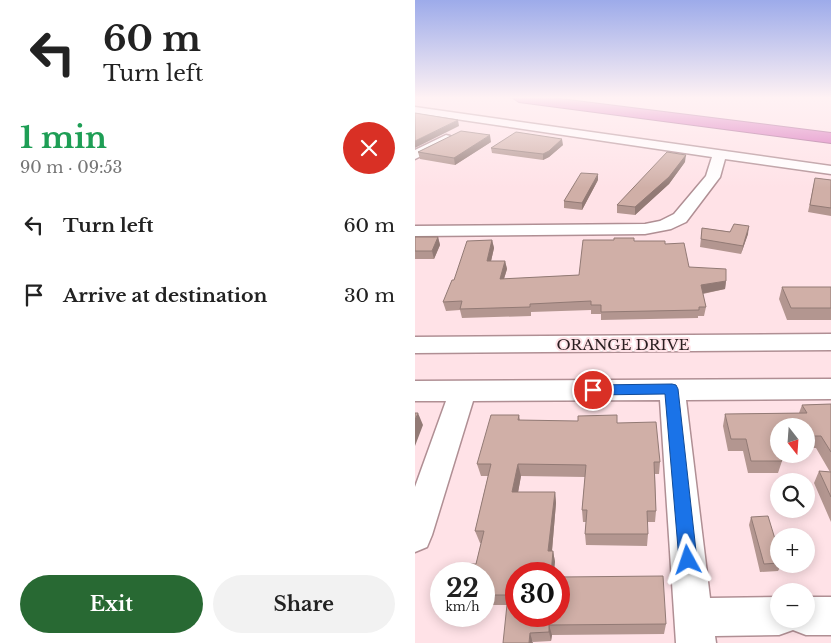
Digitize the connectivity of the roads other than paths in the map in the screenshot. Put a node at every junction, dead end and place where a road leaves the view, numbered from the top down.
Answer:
1 (467, 128) edge
2 (533, 128) edge
3 (753, 128) edge
4 (815, 128) edge
5 (831, 130) edge
6 (831, 138) edge
7 (719, 154) junction
8 (415, 155) edge
9 (831, 170) edge
10 (415, 231) edge
11 (831, 342) edge
12 (415, 345) edge
13 (672, 389) junction
14 (831, 389) edge
15 (463, 390) junction
16 (415, 391) edge
17 (415, 535) edge
18 (815, 616) edge
19 (831, 616) edge
20 (770, 618) edge
21 (695, 630) edge

1 - 8 street
2 - 7 street
3 - 6 highway
4 - 5 highway
7 - 9 street
7 - 10 street
11 - 12 street, ORANGE DRIVE
13 - 14 street
13 - 15 street
13 - 21 street
15 - 16 street
15 - 17 street
18 - 19 street
20 - 21 street

